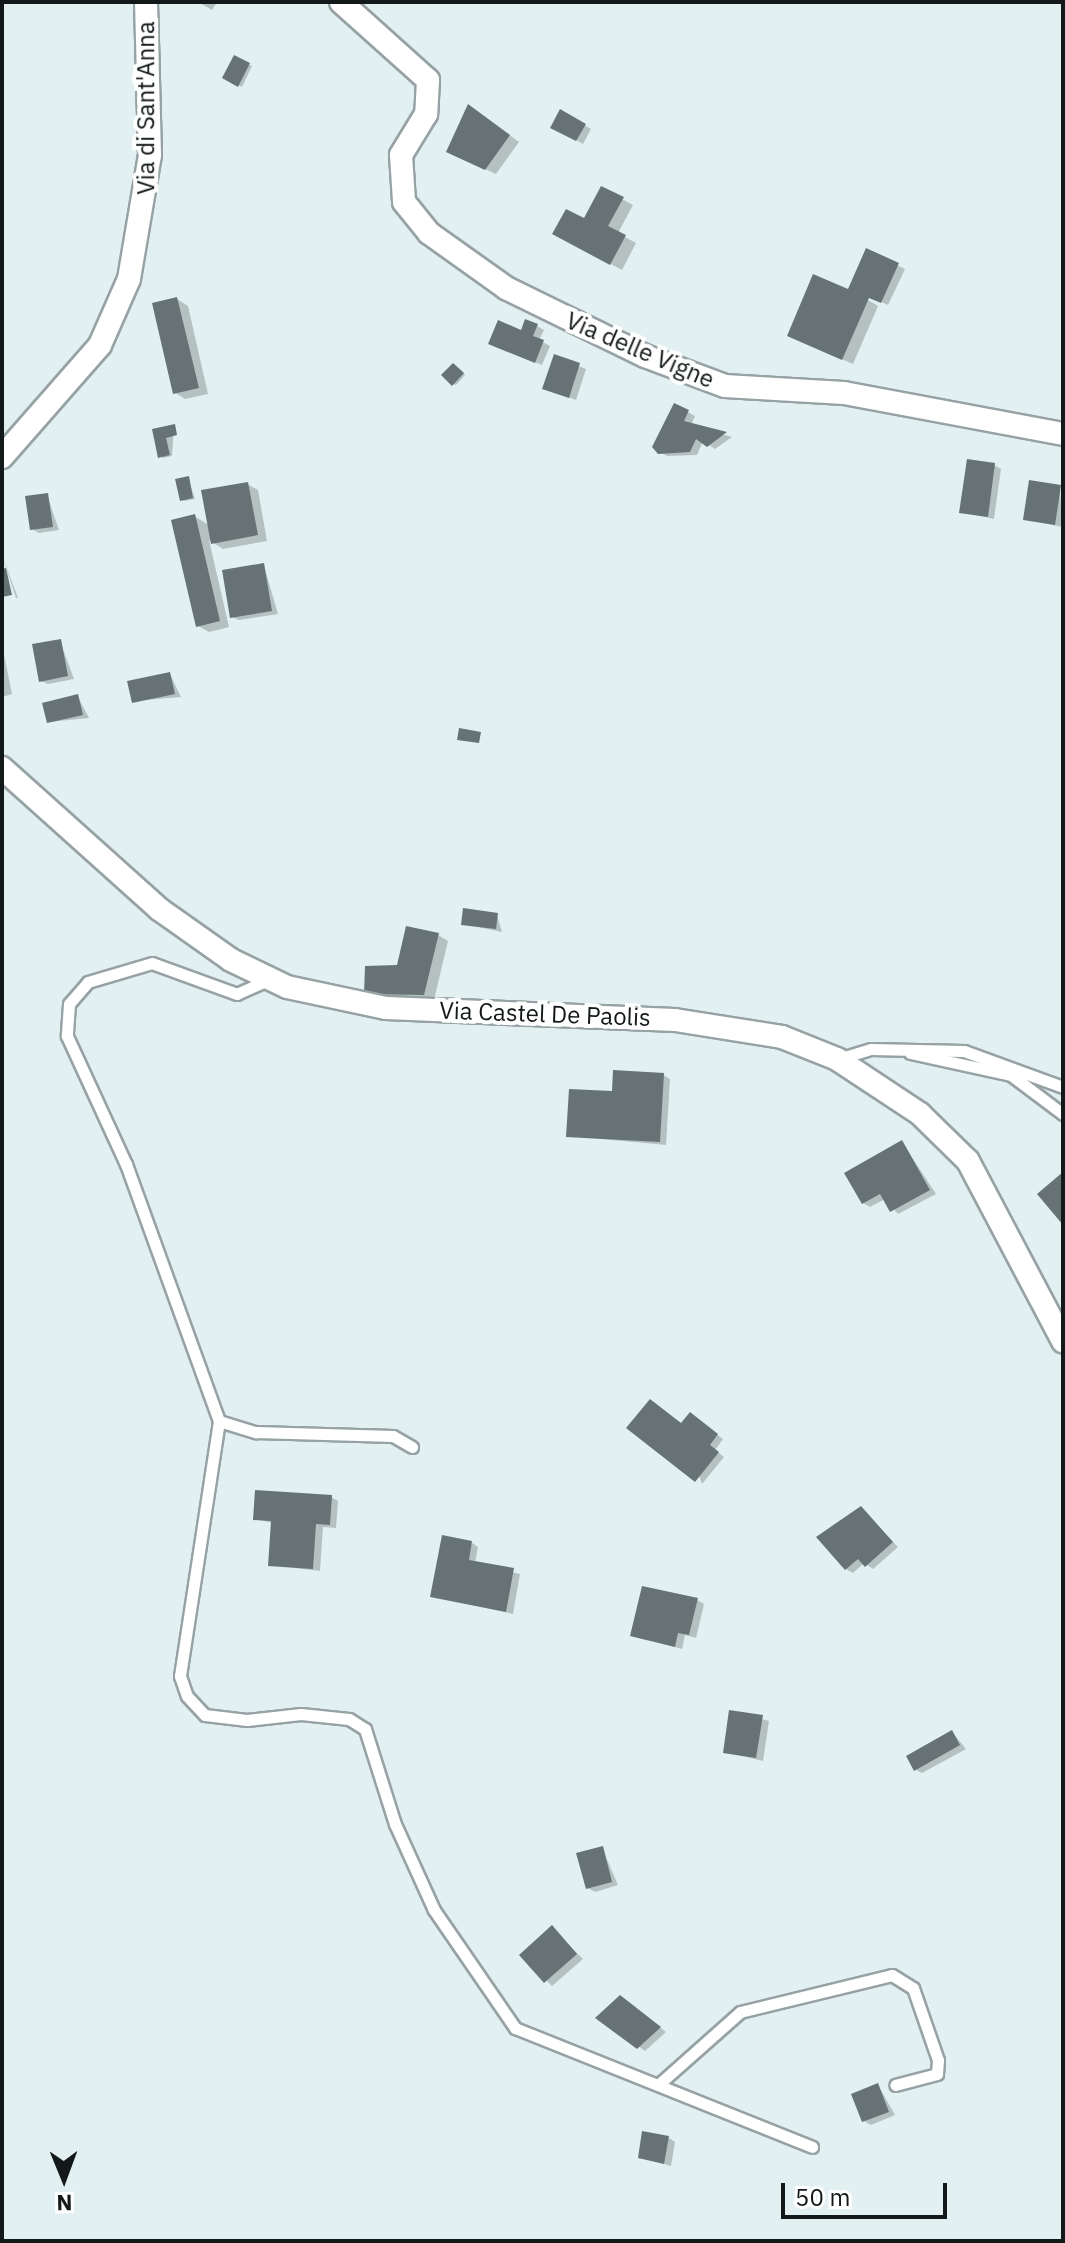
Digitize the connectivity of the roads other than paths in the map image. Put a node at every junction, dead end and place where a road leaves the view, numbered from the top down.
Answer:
1 (146, 2) edge
2 (341, 2) edge
3 (1063, 434) edge
4 (2, 457) edge
5 (2, 768) edge
6 (268, 980) junction
7 (886, 1049) junction
8 (837, 1059) junction
9 (1063, 1087) edge
10 (1063, 1114) edge
11 (1063, 1341) edge
12 (219, 1421) junction
13 (412, 1447) dead end
14 (659, 2084) junction
15 (895, 2085) dead end
16 (812, 2147) dead end

1 - 4 street, Via di Sant'Anna
2 - 3 street, Via delle Vigne
5 - 6 street, Via Castel De Paolis
6 - 8 street, Via Castel De Paolis
6 - 12 lane
7 - 8 lane
7 - 9 lane
7 - 10 lane
8 - 11 street, Via Castel De Paolis
12 - 13 lane
12 - 14 lane
14 - 15 lane
14 - 16 lane

